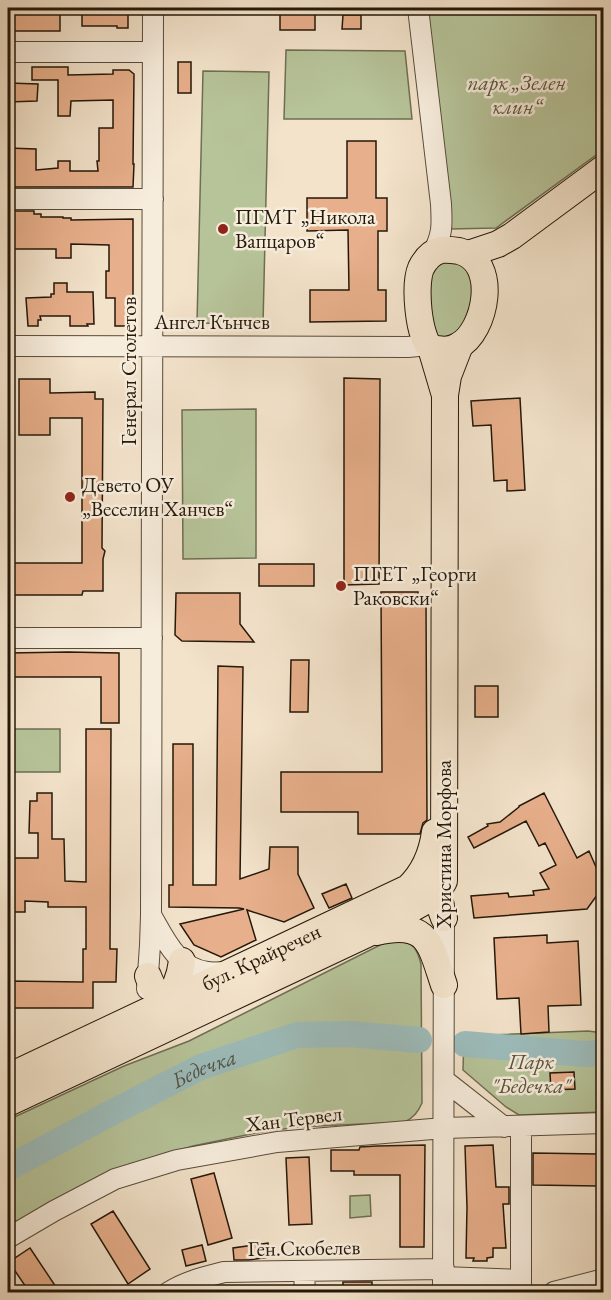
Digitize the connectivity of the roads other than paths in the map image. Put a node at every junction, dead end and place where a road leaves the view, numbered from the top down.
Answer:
1 (153, 8) edge
2 (418, 8) edge
3 (8, 52) edge
4 (153, 52) junction
5 (603, 168) edge
6 (8, 199) edge
7 (153, 199) junction
8 (441, 204) junction
9 (512, 236) junction
10 (433, 253) junction
11 (465, 253) junction
12 (485, 283) junction
13 (419, 312) junction
14 (460, 345) junction
15 (8, 346) edge
16 (153, 346) junction
17 (380, 346) junction
18 (430, 346) junction
19 (445, 395) junction
20 (8, 638) edge
21 (152, 638) junction
22 (444, 778) junction
23 (401, 891) junction
24 (439, 899) junction
25 (151, 915) junction
26 (367, 934) junction
27 (182, 961) junction
28 (148, 976) junction
29 (237, 982) junction
30 (444, 984) junction
31 (171, 1000) junction
32 (135, 1030) junction
33 (444, 1075) junction
34 (8, 1077) edge
35 (8, 1103) edge
36 (603, 1123) edge
37 (512, 1127) junction
38 (444, 1128) junction
39 (8, 1238) edge
40 (304, 1272) junction
41 (603, 1279) edge
42 (443, 1280) edge
43 (521, 1286) edge
44 (170, 1293) edge
45 (305, 1293) edge
46 (554, 1293) edge

1 - 4 street, Генерал Столетов
2 - 8 street
3 - 4 street
4 - 7 street, Генерал Столетов
5 - 9 main road
6 - 7 street
7 - 16 street, Генерал Столетов
8 - 10 street
8 - 11 street
9 - 11 main road
9 - 12 main road
10 - 11 main road
10 - 13 main road
11 - 12 main road
12 - 14 main road
13 - 17 street, Ангел Кънчев
13 - 18 main road
14 - 18 main road
14 - 19 main road, Христина Морфова
15 - 16 street, Ангел Кънчев
16 - 17 street, Ангел Кънчев
16 - 21 street, Генерал Столетов
17 - 18 street, Ангел Кънчев
18 - 19 main road, Христина Морфова
19 - 22 main road, Христина Морфова
20 - 21 street
21 - 25 street, Генерал Столетов
22 - 23 main road, бул. Крайречен
22 - 24 main road, Христина Морфова
23 - 24 main road
23 - 29 main road, бул. Крайречен
24 - 26 main road, бул. Крайречен
24 - 30 street, Христина Морфова
25 - 27 street
25 - 28 street, Генерал Столетов
26 - 29 main road, бул. Крайречен
26 - 30 main road
27 - 29 street
27 - 31 main road
28 - 31 main road
28 - 32 street, Генерал Столетов
29 - 31 main road
29 - 32 main road, бул. Крайречен
30 - 33 street, Христина Морфова
31 - 32 main road
32 - 34 main road, бул. Крайречен
32 - 35 main road, бул. Крайречен
33 - 37 street
33 - 38 street, Христина Морфова
36 - 37 street, Хан Тервел
37 - 38 street, Хан Тервел
37 - 43 street
38 - 39 street, Хан Тервел
38 - 42 street, Христина Морфова
40 - 42 street, Ген.Скобелев
40 - 44 street, Ген.Скобелев
40 - 45 street
41 - 46 street
42 - 43 street, Ген.Скобелев

